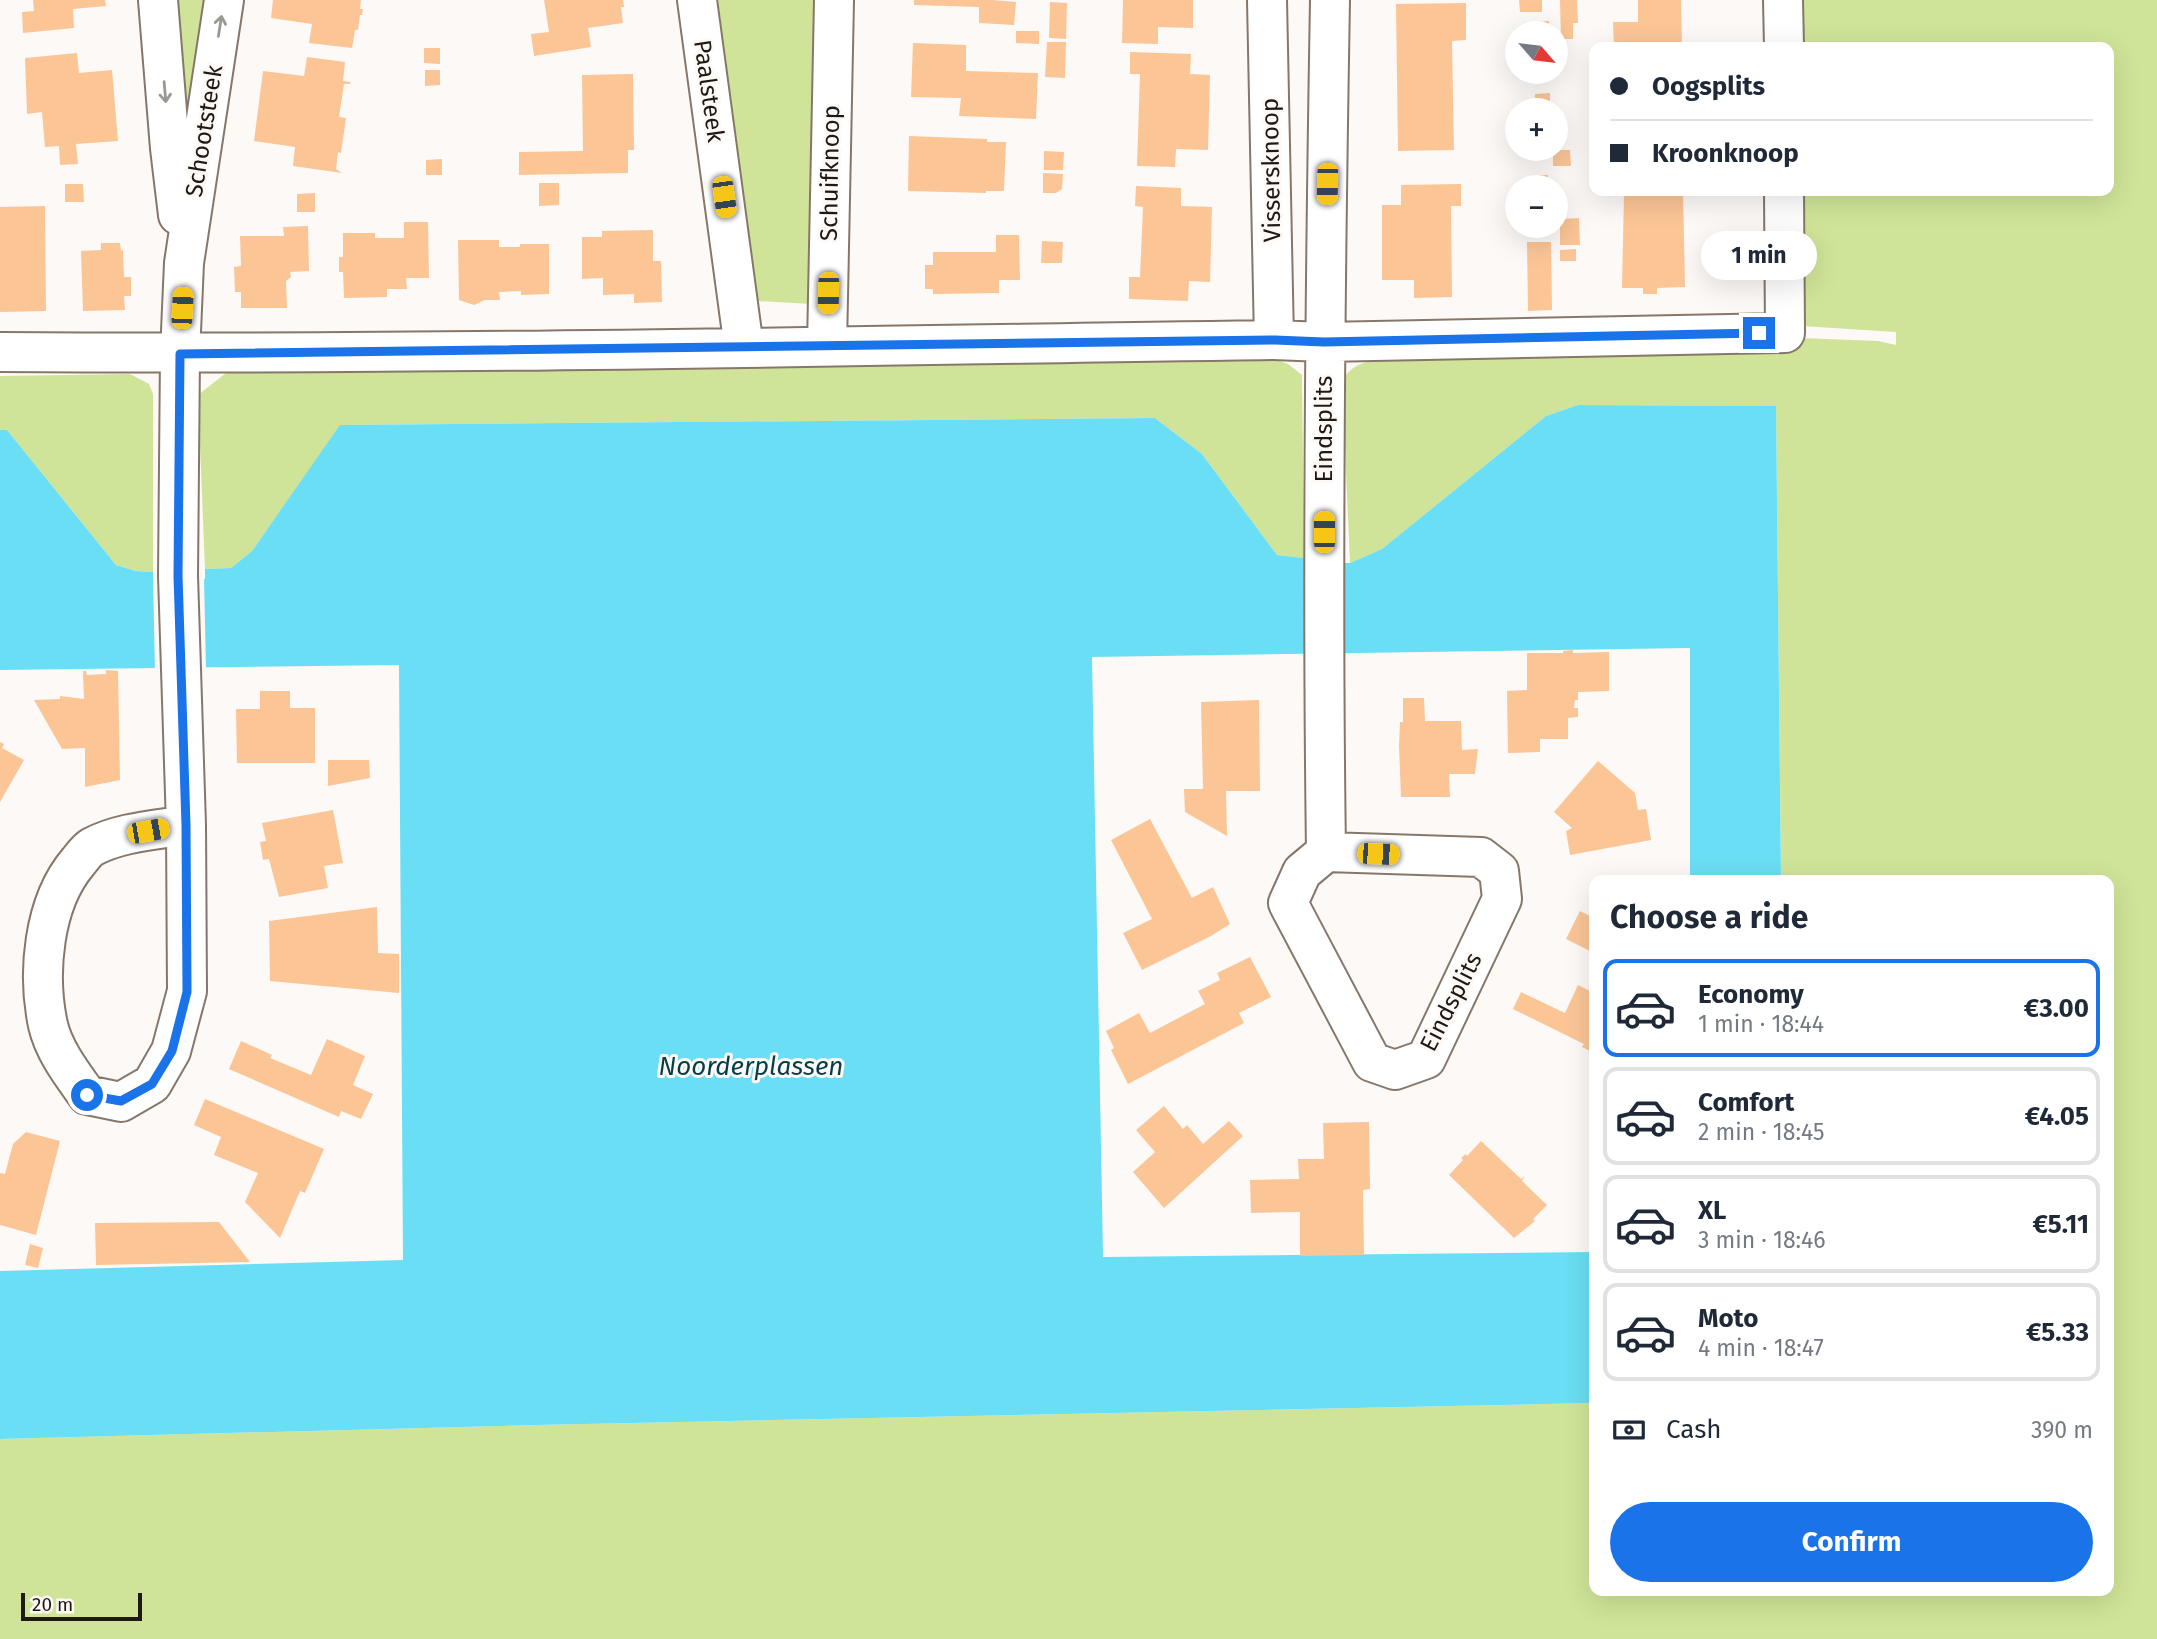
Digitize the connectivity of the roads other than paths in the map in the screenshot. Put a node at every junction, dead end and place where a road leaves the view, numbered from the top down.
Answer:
1 (158, 0) edge
2 (224, 0) edge
3 (697, 0) edge
4 (834, 0) edge
5 (1268, 0) edge
6 (1330, 0) edge
7 (1783, 0) edge
8 (1784, 42) edge
9 (1784, 196) edge
10 (184, 262) junction
11 (1275, 340) junction
12 (1324, 342) junction
13 (827, 346) junction
14 (744, 348) junction
15 (0, 352) edge
16 (180, 354) junction
17 (186, 825) junction
18 (1326, 852) junction

1 -> 10 street, Schootsteek
10 -> 2 street, Schootsteek
3 - 14 street, Paalsteek
4 - 13 street, Schuifknoop
5 - 11 street, Vissersknoop
6 - 12 street
7 - 8 street
9 - 12 street
10 - 16 street, Schootsteek
11 - 12 street
11 - 13 street
12 - 18 street, Eindsplits
13 - 14 street
14 - 16 street
15 - 16 street
16 - 17 street, Schootsteek
17 - 17 street, Schootsteek
18 - 18 street, Eindsplits

